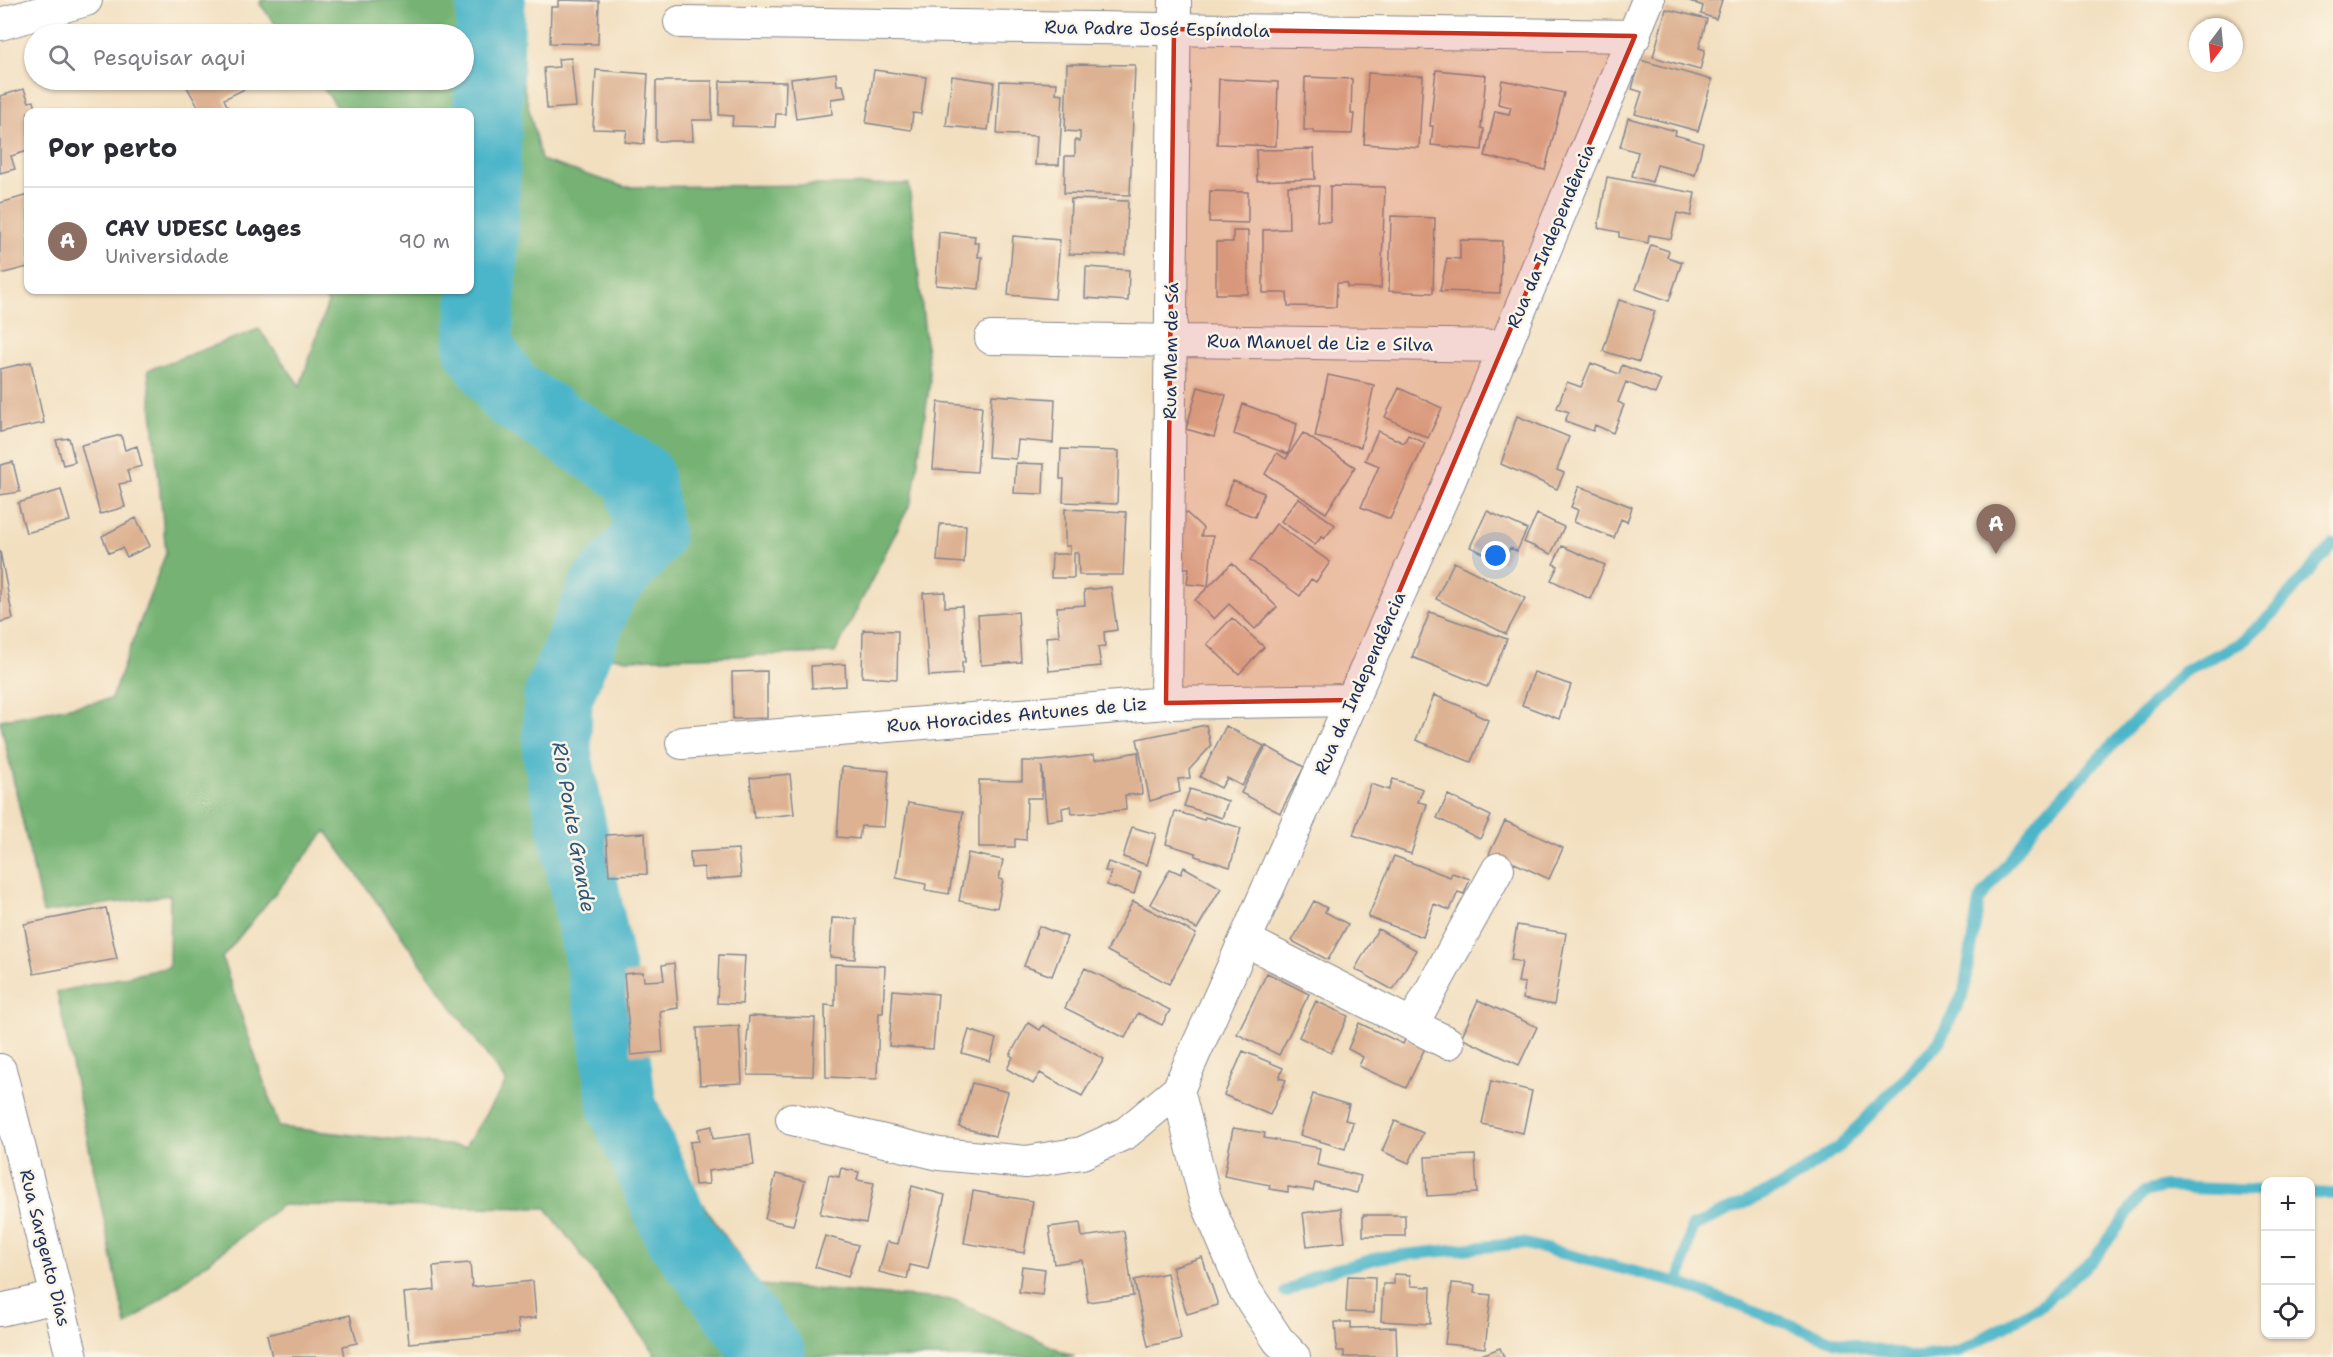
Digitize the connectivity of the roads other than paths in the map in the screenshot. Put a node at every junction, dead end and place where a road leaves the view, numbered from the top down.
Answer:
1 (86, 0) edge
2 (1648, 0) edge
3 (1174, 15) edge
4 (680, 22) dead end
5 (0, 24) edge
6 (1635, 36) junction
7 (991, 338) dead end
8 (1171, 340) junction
9 (1506, 346) junction
10 (1353, 700) junction
11 (1166, 703) junction
12 (682, 744) dead end
13 (1498, 869) dead end
14 (1245, 940) junction
15 (1412, 1025) junction
16 (1448, 1043) dead end
17 (0, 1070) edge
18 (1178, 1090) junction
19 (792, 1119) dead end
20 (57, 1297) junction
21 (0, 1310) edge
22 (72, 1357) edge
23 (1294, 1357) edge

1 - 5 street
2 - 6 street, Rua da Independência
3 - 4 street, Rua Padre José Espíndola
3 - 6 street, Rua Padre José Espíndola
3 - 8 street, Rua Mem de Sá
6 - 9 street, Rua da Independência
7 - 8 street, Rua Manuel de Liz e Silva
8 - 9 street, Rua Manuel de Liz e Silva
8 - 11 street, Rua Mem de Sá
9 - 10 street, Rua da Independência
10 - 11 street, Rua Horacides Antunes de Liz
10 - 14 street, Rua da Independência
11 - 12 street, Rua Horacides Antunes de Liz
13 - 15 street
14 - 15 street
14 - 18 street, Rua da Independência
15 - 16 street
17 - 20 street, Rua Sargento Dias
18 - 19 street
18 - 23 street
20 - 21 street
20 - 22 street, Rua Sargento Dias

